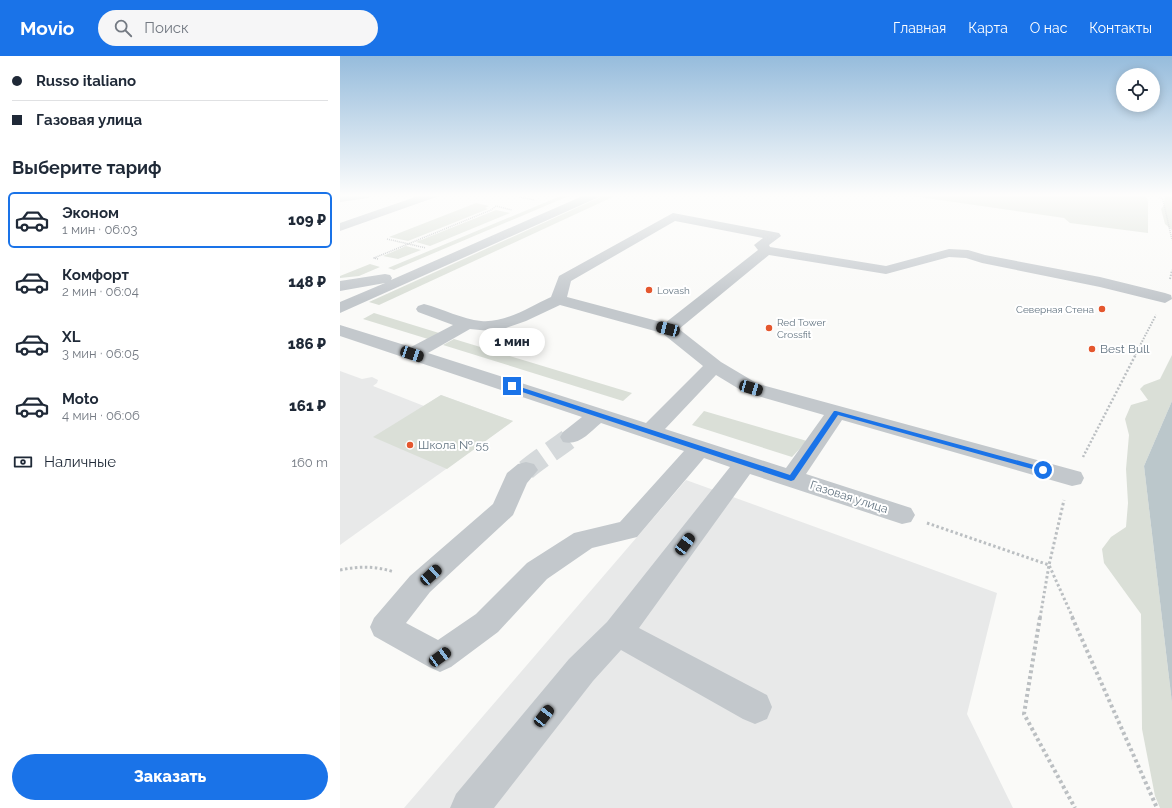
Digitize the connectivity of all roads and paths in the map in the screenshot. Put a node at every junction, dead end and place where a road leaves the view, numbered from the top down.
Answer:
1 (442, 230) edge
2 (502, 230) edge
3 (511, 230) edge
4 (650, 230) edge
5 (743, 230) edge
6 (1170, 230) edge
7 (387, 239) dead end
8 (1172, 240) edge
9 (408, 244) junction
10 (430, 249) dead end
11 (766, 250) junction
12 (379, 259) dead end
13 (1172, 270) edge
14 (390, 281) junction
15 (340, 286) edge
16 (359, 290) junction
17 (340, 293) edge
18 (340, 298) edge
19 (1165, 298) junction
20 (558, 300) junction
21 (340, 308) edge
22 (424, 309) dead end
23 (469, 323) junction
24 (668, 329) junction
25 (340, 330) edge
26 (412, 354) junction
27 (714, 366) junction
28 (836, 413) junction
29 (598, 414) junction
30 (650, 432) junction
31 (571, 437) tunnel mouth
32 (700, 448) junction
33 (746, 463) junction
34 (526, 470) tunnel mouth
35 (791, 478) junction
36 (1072, 478) junction
37 (902, 515) joint
38 (1049, 565) junction
39 (340, 570) edge
40 (420, 584) junction
41 (618, 632) junction
42 (755, 707) dead end
43 (470, 808) edge
44 (1075, 808) edge
45 (1157, 808) edge

1 - 9 path
2 - 14 street
3 - 14 street
4 - 20 street
5 - 11 street
6 - 8 path
7 - 9 path
9 - 10 path
9 - 12 path
11 - 19 street
11 - 24 street
13 - 19 path
14 - 15 street
14 - 16 street
14 - 21 street
16 - 17 street
16 - 18 street
19 - 36 path
20 - 23 street
20 - 24 street
22 - 23 street
23 - 26 street
24 - 27 street
25 - 26 street, Газовая улица
26 - 29 street, Газовая улица
27 - 28 street
27 - 30 street
28 - 35 street
28 - 36 street
29 - 30 street, Газовая улица
29 - 31 street
30 - 32 street, Газовая улица
32 - 33 street, Газовая улица
32 - 40 street
33 - 35 street, Газовая улица
33 - 41 street
34 - 40 street
35 - 37 street, Газовая улица
36 - 38 path
37 - 38 path
38 - 44 path
38 - 45 path
39 - 40 path
41 - 42 street
41 - 43 street

